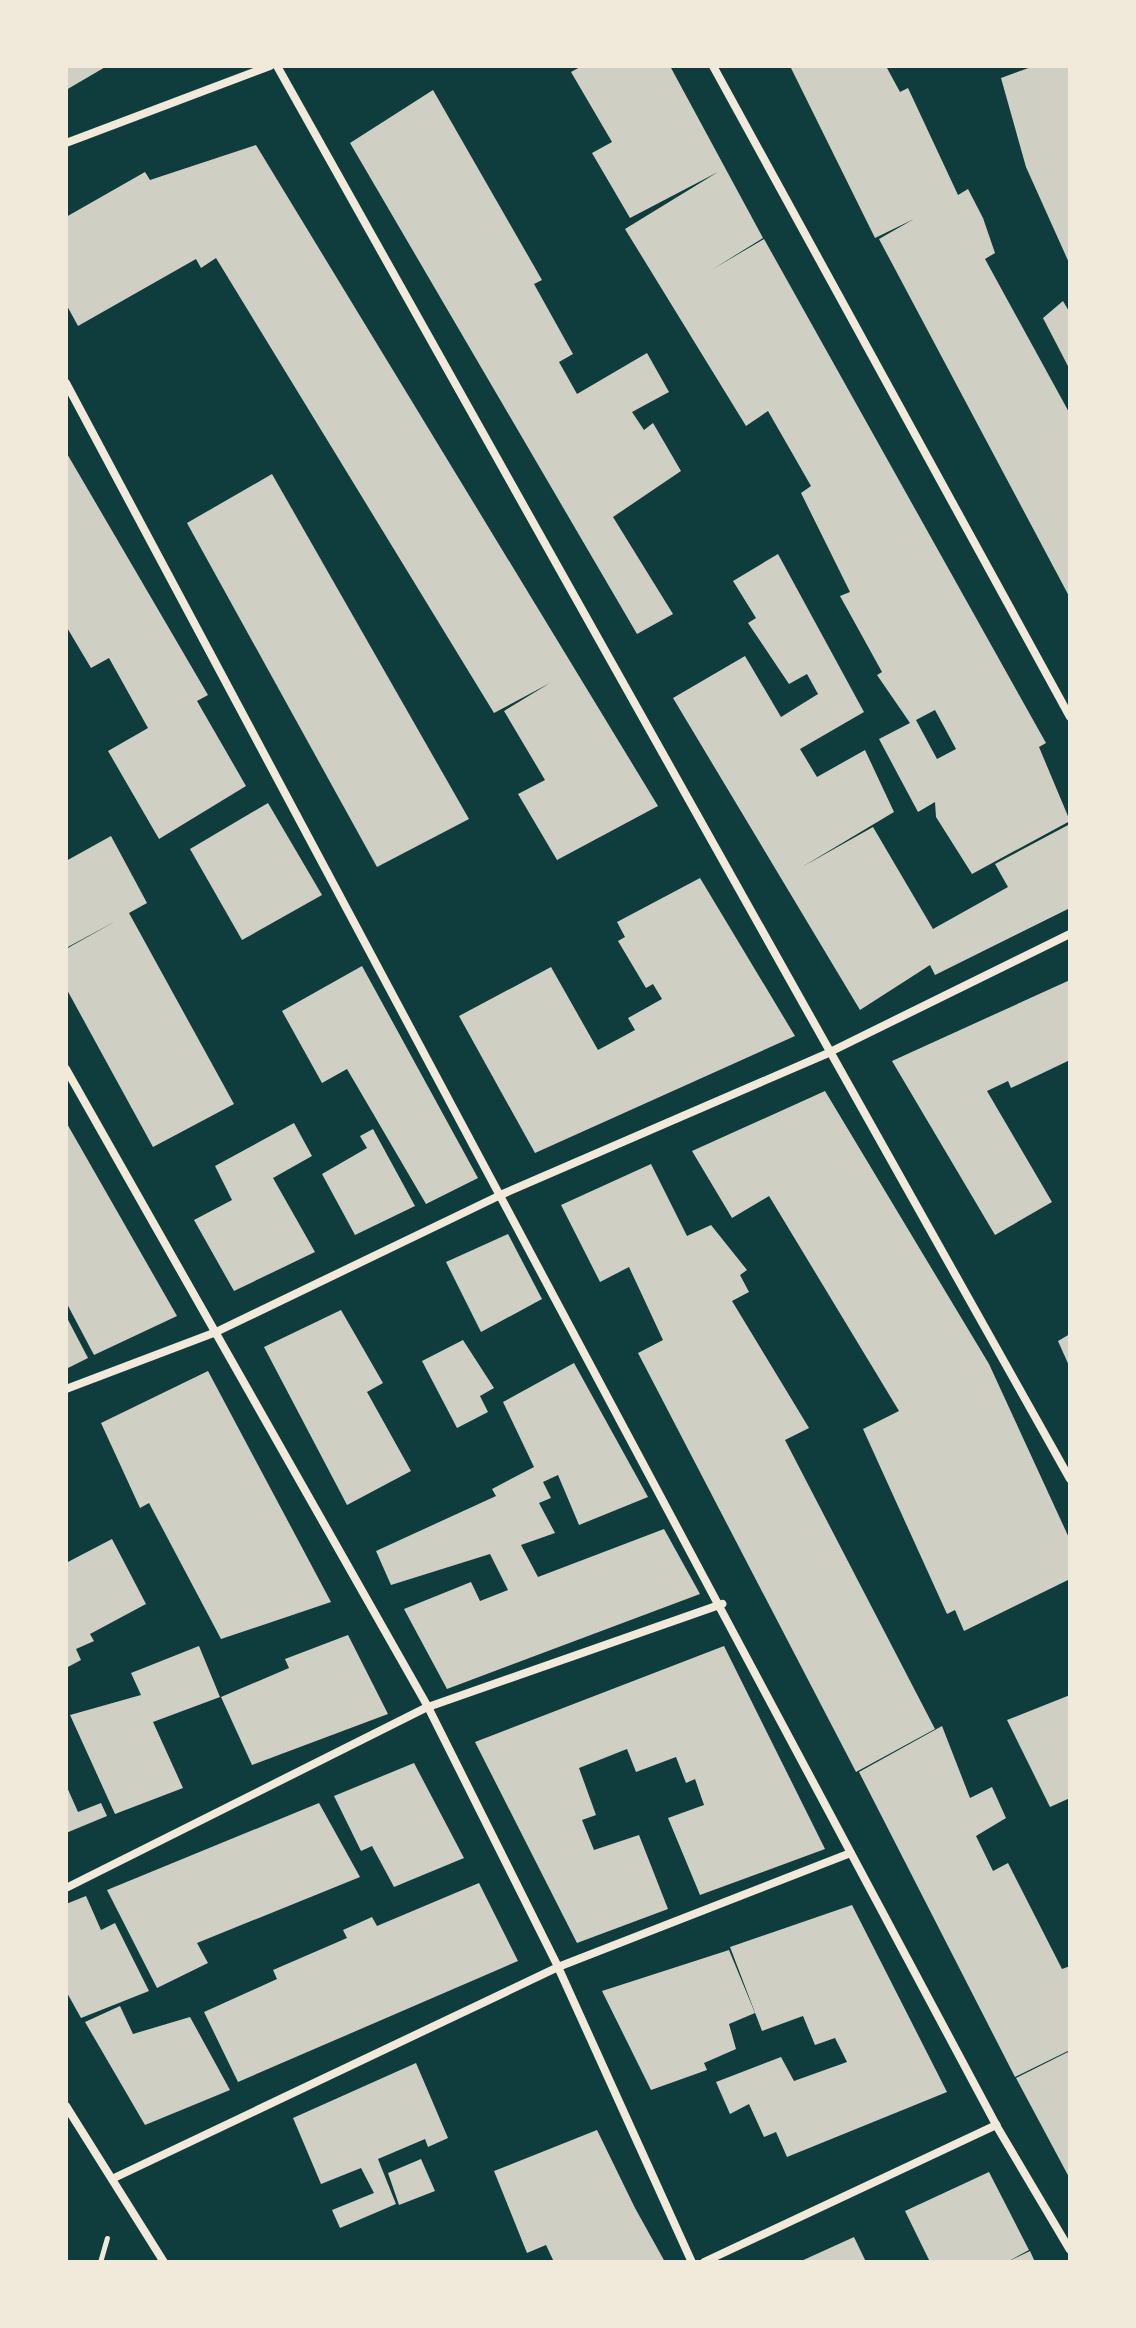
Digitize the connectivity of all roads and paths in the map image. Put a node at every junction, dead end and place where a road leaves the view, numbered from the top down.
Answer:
1 (270, 66) edge
2 (277, 66) edge
3 (713, 66) edge
4 (66, 143) edge
5 (66, 383) edge
6 (1070, 717) edge
7 (1070, 934) edge
8 (830, 1052) junction
9 (66, 1069) edge
10 (498, 1196) junction
11 (216, 1332) junction
12 (66, 1389) edge
13 (1070, 1479) edge
14 (722, 1604) junction
15 (428, 1707) junction
16 (851, 1853) junction
17 (66, 1888) edge
18 (558, 1967) junction
19 (66, 2106) edge
20 (996, 2125) junction
21 (114, 2178) junction
22 (111, 2225) dead end
23 (1070, 2250) edge
24 (100, 2262) edge
25 (164, 2262) edge
26 (692, 2262) edge
27 (704, 2262) edge

1 - 4 street
2 - 8 street
3 - 6 street
5 - 10 street
7 - 8 street
8 - 10 street
8 - 13 street
9 - 11 street
10 - 11 street
10 - 14 street
11 - 12 street
11 - 15 street
14 - 15 street
14 - 16 street
15 - 17 street
15 - 18 street
16 - 18 street
16 - 20 street
18 - 21 street
18 - 26 street
19 - 21 street
20 - 23 street
20 - 27 street
21 - 25 street
22 - 24 path

